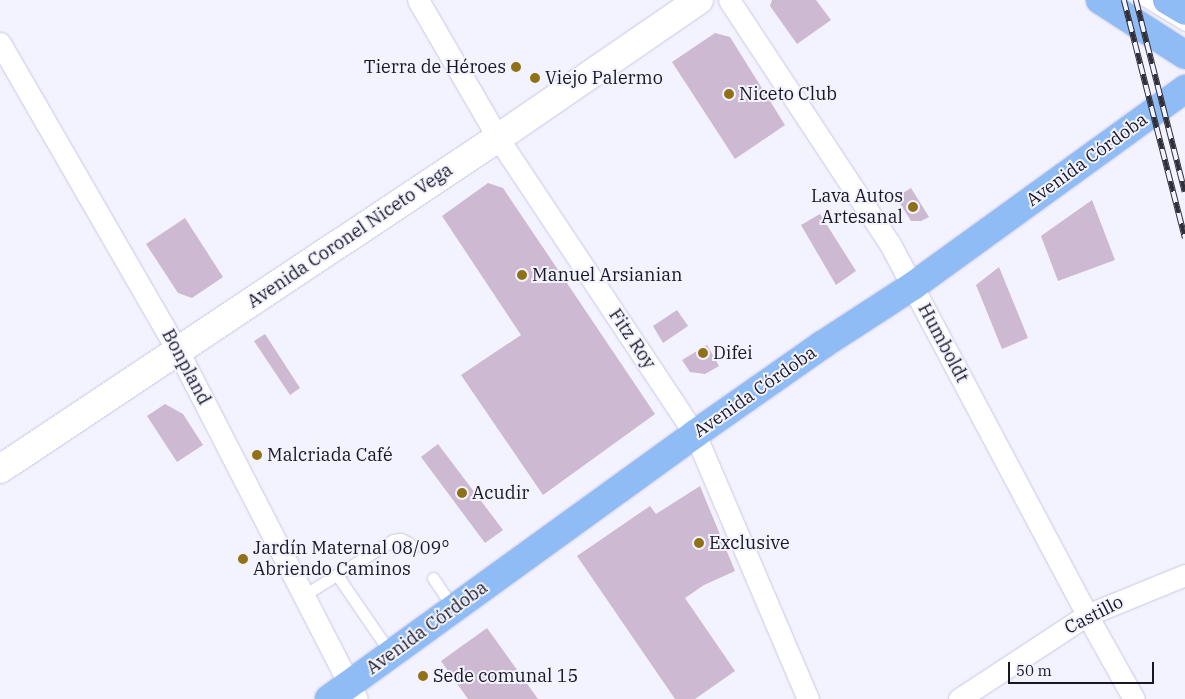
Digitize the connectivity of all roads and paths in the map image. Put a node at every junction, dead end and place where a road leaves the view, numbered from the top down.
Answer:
1 (418, 0) edge
2 (699, 0) edge
3 (729, 0) edge
4 (1100, 0) edge
5 (1144, 0) edge
6 (1167, 0) edge
7 (1185, 11) edge
8 (1185, 25) edge
9 (0, 43) edge
10 (1185, 55) edge
11 (1185, 89) edge
12 (498, 138) junction
13 (913, 286) junction
14 (178, 351) junction
15 (695, 434) junction
16 (0, 469) edge
17 (412, 548) dead end
18 (337, 575) junction
19 (1185, 575) edge
20 (433, 578) dead end
21 (304, 595) junction
22 (454, 609) junction
23 (1087, 615) junction
24 (391, 654) junction
25 (345, 694) edge
26 (808, 699) edge
27 (959, 699) edge
28 (1134, 699) edge

1 - 12 street, Fitz Roy
2 - 12 main road, Avenida Coronel Niceto Vega
3 - 13 street, Humboldt
4 - 10 main road
5 - 8 lane
6 - 7 main road
9 - 14 street, Bonpland
11 - 13 main road, Avenida Córdoba
12 - 14 main road, Avenida Coronel Niceto Vega
12 - 15 street, Fitz Roy
13 - 15 main road, Avenida Córdoba
13 - 23 street, Humboldt
14 - 16 main road, Avenida Coronel Niceto Vega
14 - 21 street, Bonpland
15 - 22 main road, Avenida Córdoba
15 - 26 street, Fitz Roy
17 - 18 lane
18 - 21 lane
18 - 24 lane
19 - 23 street, Castillo
20 - 22 lane
21 - 25 street, Bonpland
22 - 24 main road, Avenida Córdoba
23 - 27 street, Castillo
23 - 28 street, Humboldt
24 - 25 main road, Avenida Córdoba

